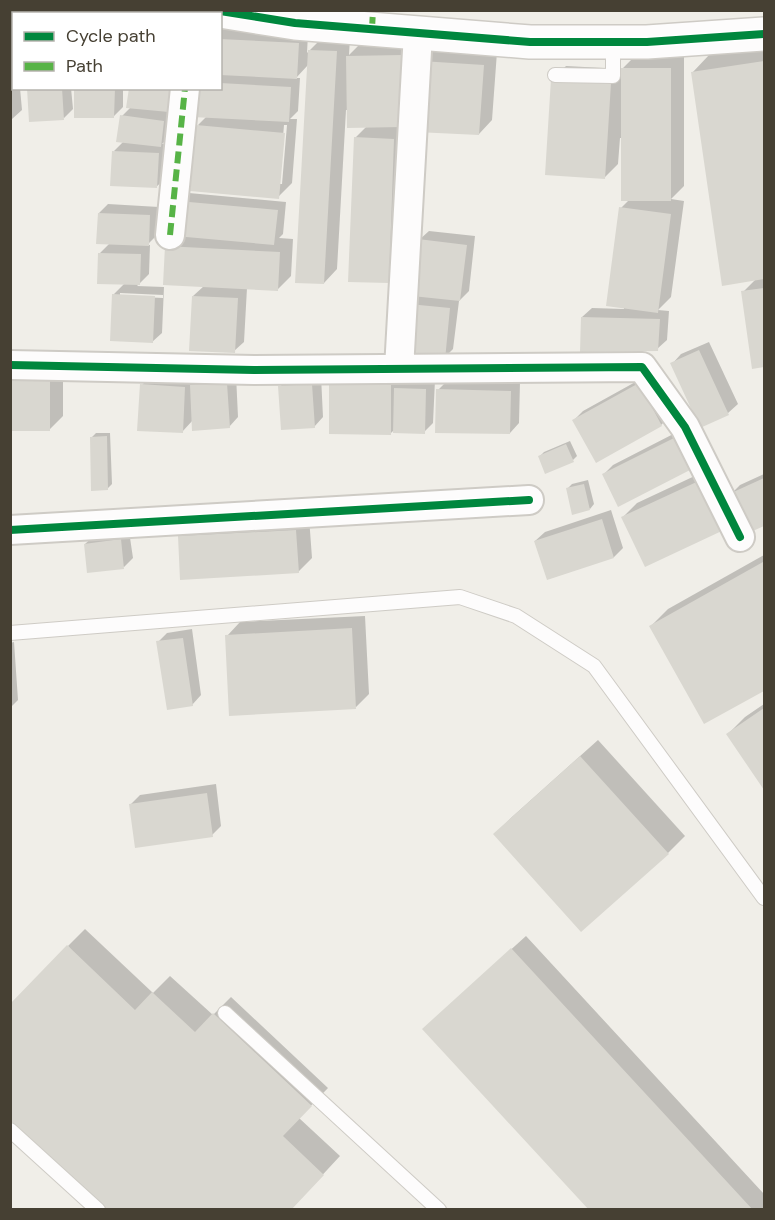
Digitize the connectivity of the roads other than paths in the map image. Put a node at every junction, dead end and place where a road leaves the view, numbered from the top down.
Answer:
1 (214, 10) edge
2 (373, 20) edge
3 (418, 33) junction
4 (765, 33) edge
5 (613, 42) junction
6 (555, 75) dead end
7 (185, 90) edge
8 (170, 235) dead end
9 (10, 365) edge
10 (399, 369) junction
11 (529, 500) dead end
12 (10, 530) edge
13 (740, 537) dead end
14 (10, 633) edge
15 (765, 898) edge
16 (225, 1013) dead end
17 (10, 1130) edge
18 (98, 1209) edge
19 (439, 1209) edge

1 - 2 street
2 - 3 street
3 - 5 street
3 - 10 street
4 - 5 street
5 - 6 lane
7 - 8 street
9 - 10 street
10 - 13 street
11 - 12 street
14 - 15 lane
16 - 19 lane
17 - 18 lane

